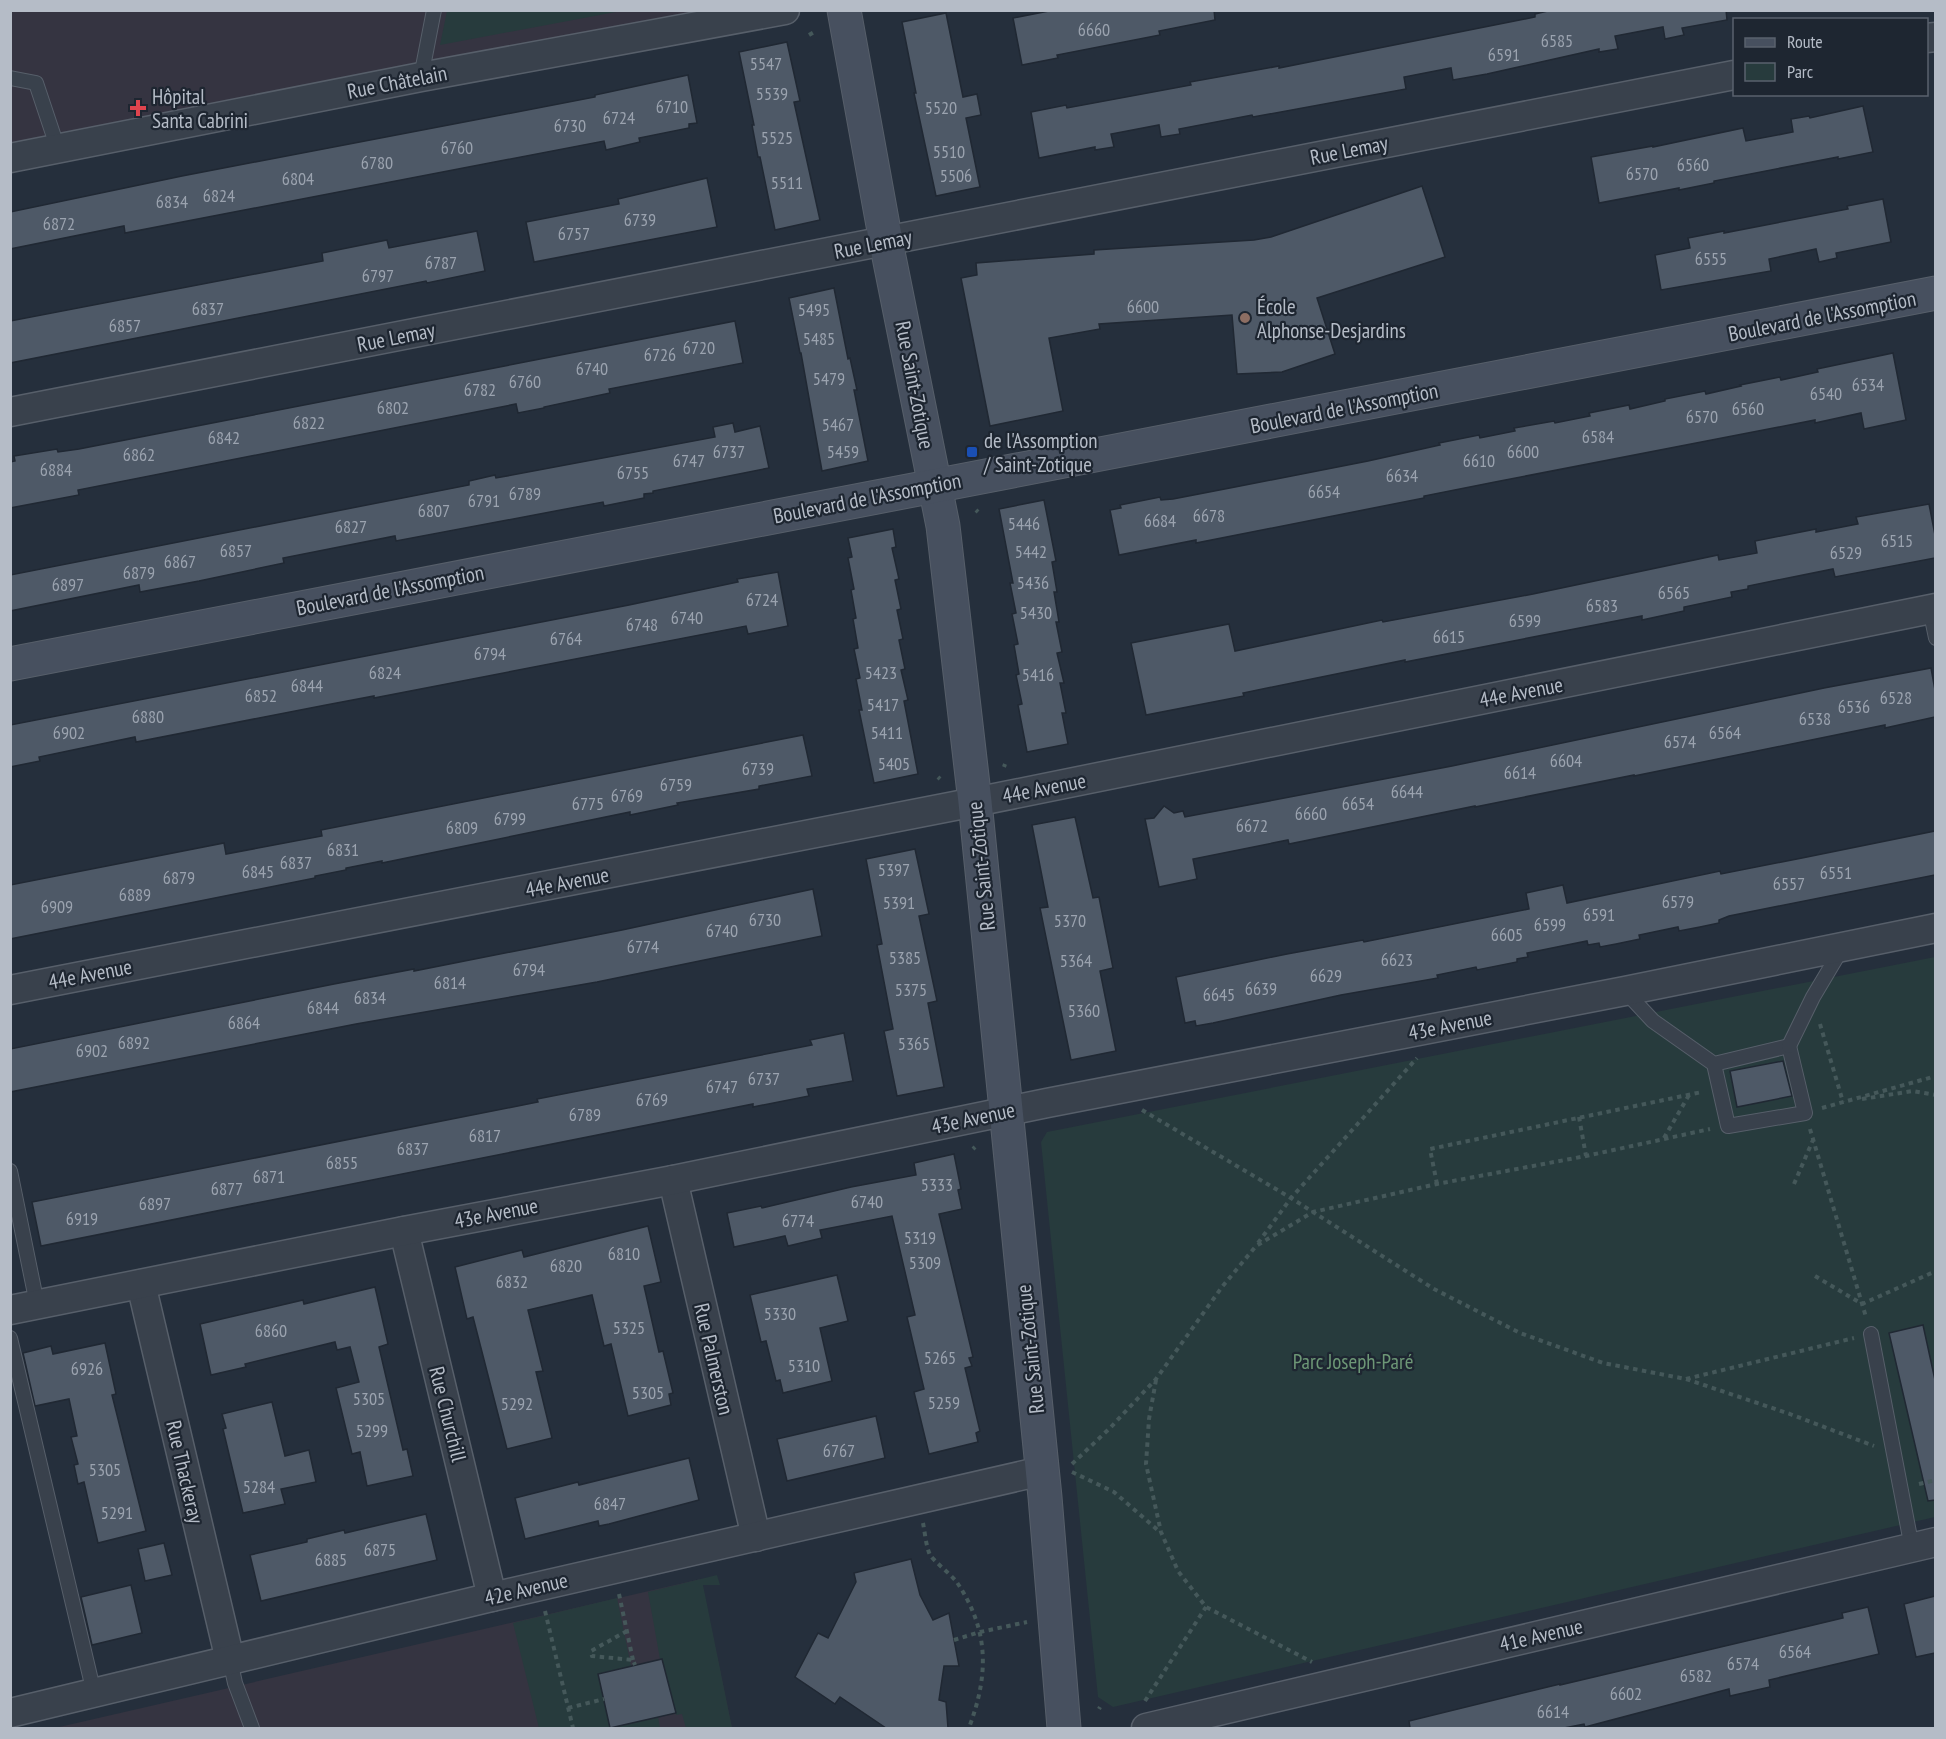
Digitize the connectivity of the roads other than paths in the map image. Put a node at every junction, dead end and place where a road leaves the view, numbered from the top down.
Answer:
1 (434, 10) edge
2 (784, 10) edge
3 (844, 10) edge
4 (1733, 75) edge
5 (10, 78) edge
6 (421, 78) junction
7 (58, 149) junction
8 (10, 158) edge
9 (886, 242) junction
10 (1935, 293) edge
11 (10, 412) edge
12 (935, 485) junction
13 (1933, 609) edge
14 (1935, 638) edge
15 (10, 664) edge
16 (975, 802) junction
17 (1935, 928) edge
18 (1843, 947) junction
19 (10, 990) edge
20 (1625, 991) junction
21 (1789, 1046) junction
22 (1714, 1064) junction
23 (1006, 1111) junction
24 (10, 1171) edge
25 (673, 1180) junction
26 (404, 1231) junction
27 (141, 1284) junction
28 (24, 1307) edge
29 (1871, 1334) road end
30 (10, 1338) edge
31 (1062, 1469) junction
32 (756, 1537) junction
33 (1924, 1545) edge
34 (492, 1597) junction
35 (230, 1660) junction
36 (94, 1693) junction
37 (10, 1713) edge
38 (1144, 1716) edge
39 (252, 1728) edge
40 (1064, 1728) edge

1 - 6 lane
2 - 6 street, Rue Châtelain
3 - 9 street, Rue Saint-Zotique
4 - 9 street, Rue Lemay
5 - 7 lane
6 - 7 street, Rue Châtelain
7 - 8 street, Rue Châtelain
9 - 11 street, Rue Lemay
9 - 12 street, Rue Saint-Zotique
10 - 12 street, Boulevard de l'Assomption
12 - 15 street, Boulevard de l'Assomption
12 - 16 street, Rue Saint-Zotique
13 - 14 lane
13 - 16 street, 44e Avenue
16 - 19 street, 44e Avenue
16 - 23 street, Rue Saint-Zotique
17 - 18 street, 43e Avenue
18 - 20 street, 43e Avenue
18 - 21 lane
20 - 22 lane
20 - 23 street, 43e Avenue
21 - 22 lane
21 - 22 lane
23 - 25 street, 43e Avenue
23 - 31 street, Rue Saint-Zotique
24 - 28 lane
25 - 26 street, 43e Avenue
25 - 32 street, Rue Palmerston
26 - 27 street, 43e Avenue
26 - 34 street, Rue Churchill
27 - 28 street, 43e Avenue
27 - 35 street, Rue Thackeray
29 - 33 lane
30 - 36 lane
31 - 32 street, 42e Avenue
31 - 40 street, Rue Saint-Zotique
32 - 34 street, 42e Avenue
33 - 38 street, 41e Avenue
34 - 35 street, 42e Avenue
35 - 36 street, 42e Avenue
35 - 39 lane
36 - 37 street, 42e Avenue

